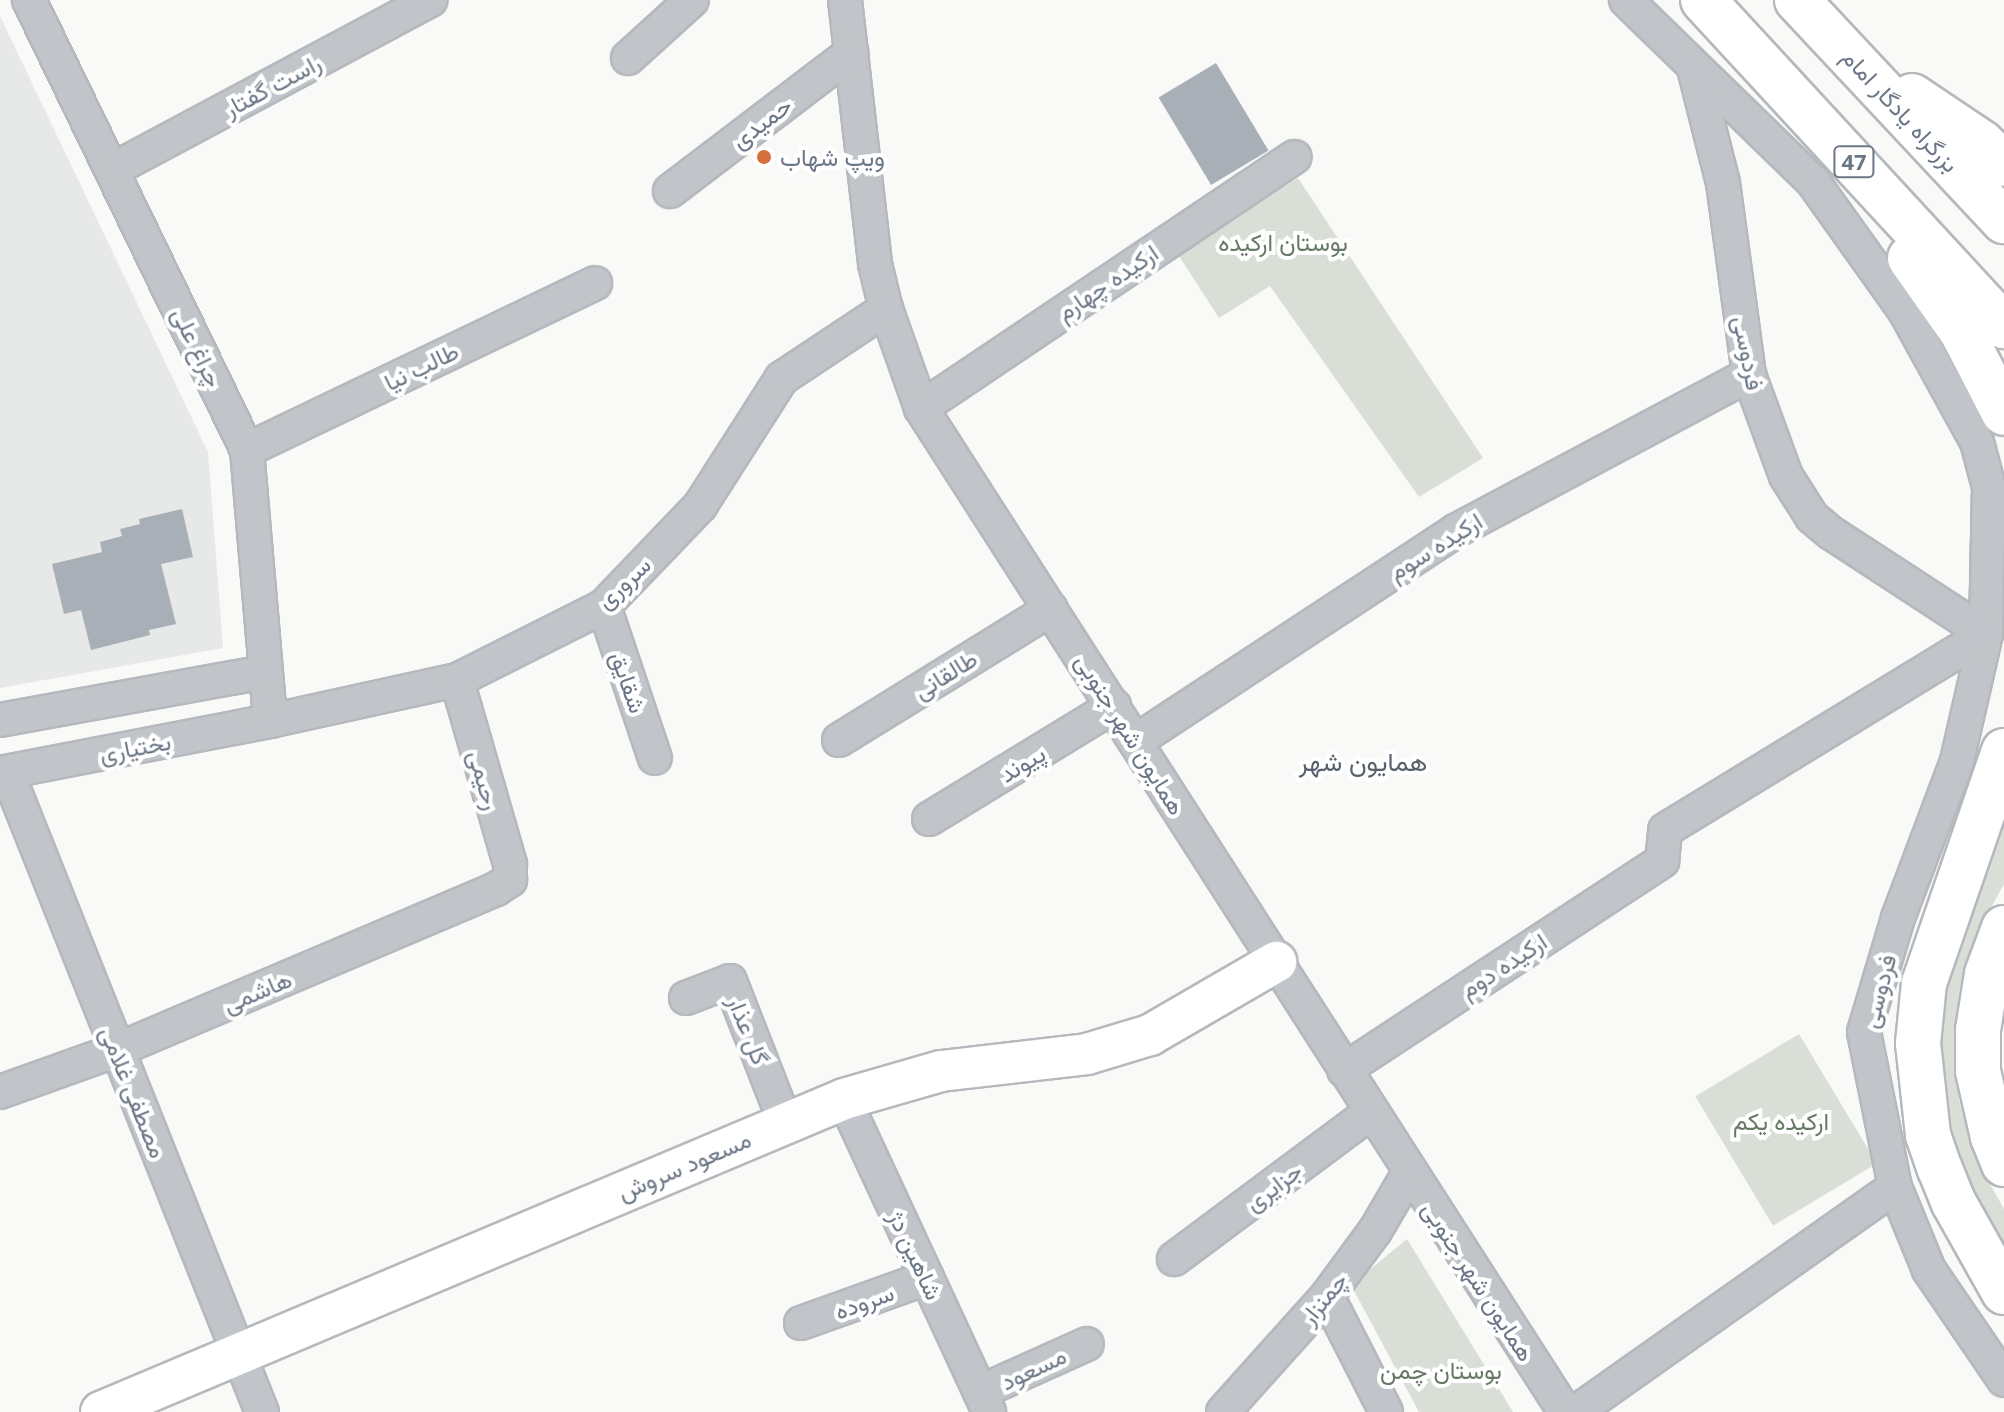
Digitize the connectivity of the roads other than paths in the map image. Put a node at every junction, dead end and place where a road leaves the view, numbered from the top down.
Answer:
1 (29, 0) edge
2 (431, 0) edge
3 (692, 0) edge
4 (845, 0) edge
5 (1626, 0) edge
6 (1703, 0) edge
7 (1797, 0) edge
8 (851, 53) junction
9 (1850, 55) junction
10 (628, 58) dead end
11 (1694, 68) junction
12 (1808, 112) junction
13 (1294, 157) dead end
14 (2004, 164) edge
15 (112, 170) junction
16 (670, 191) dead end
17 (2004, 221) edge
18 (595, 283) dead end
19 (886, 309) junction
20 (2004, 326) edge
21 (1749, 375) junction
22 (921, 408) junction
23 (2004, 413) edge
24 (247, 450) junction
25 (604, 606) junction
26 (1051, 609) junction
27 (1986, 634) junction
28 (265, 672) junction
29 (457, 680) junction
30 (1114, 706) junction
31 (0, 720) edge
32 (270, 721) junction
33 (839, 740) dead end
34 (1136, 741) junction
35 (2004, 751) edge
36 (655, 758) dead end
37 (3, 772) edge
38 (929, 819) dead end
39 (510, 880) joint
40 (2004, 928) edge
41 (1276, 962) junction
42 (686, 998) dead end
43 (117, 1050) junction
44 (1344, 1070) junction
45 (0, 1092) edge
46 (844, 1099) junction
47 (1371, 1112) junction
48 (785, 1122) junction
49 (2004, 1164) edge
50 (1409, 1173) junction
51 (1895, 1187) junction
52 (1174, 1259) dead end
53 (927, 1278) junction
54 (2004, 1292) edge
55 (1327, 1296) junction
56 (801, 1323) dead end
57 (1087, 1344) dead end
58 (239, 1353) junction
59 (2004, 1380) edge
60 (984, 1402) edge
61 (101, 1412) edge
62 (262, 1412) edge
63 (1223, 1412) edge
64 (1386, 1412) edge
65 (1565, 1412) edge
66 (1576, 1412) edge

1 - 15 street, چراغ‌ علی
2 - 15 street, راست گفتار
3 - 10 street
4 - 8 street, همایون‌ شهر جنوبی
5 - 11 street, فردوسی
6 - 12 highway, 47
7 - 9 highway, بزرگراه یادگار امام
8 - 16 street, حمیدی
8 - 19 street, همایون‌ شهر جنوبی
9 - 14 highway
9 - 17 highway, بزرگراه یادگار امام
11 - 21 street, فردوسی
11 - 27 street, فردوسی
12 - 20 highway, 47
12 - 23 highway
13 - 22 street, ارکیده چهارم
15 - 24 street, چراغ‌ علی
18 - 24 street, طالب‌ نیا
19 - 22 street, همایون‌ شهر جنوبی
19 - 25 street, سروری
21 - 27 street, فردوسی
21 - 34 street, ارکیده سوم
22 - 26 street, همایون‌ شهر جنوبی
24 - 28 street, چراغ‌ علی
25 - 29 street, سروری
25 - 36 street, شقایق
26 - 30 street, همایون‌ شهر جنوبی
26 - 33 street, طالقانی
27 - 44 street, ارکیده دوم
27 - 51 street, فردوسی
28 - 31 street
28 - 32 street, چراغ‌ علی
29 - 32 street, سروری
29 - 39 street, رحیمی
30 - 34 street, همایون‌ شهر جنوبی
30 - 38 street, پیوند
32 - 37 street, بختیاری
34 - 41 street, همایون‌ شهر جنوبی
35 - 54 highway
37 - 43 street, مصطفی غلامی
39 - 43 street, هاشمی
40 - 49 highway
41 - 44 street, همایون‌ شهر جنوبی
41 - 46 main road, مسعود سروش
42 - 48 street, گل عذار
43 - 45 street, هاشمی
43 - 58 street, مصطفی غلامی
44 - 47 street, همایون‌ شهر جنوبی
46 - 48 main road, مسعود سروش
46 - 53 street, شاهین دژ
47 - 50 street, همایون‌ شهر جنوبی
47 - 52 street, جزایری
48 - 58 main road, مسعود سروش
50 - 55 street, چمنزار
50 - 65 street, همایون‌ شهر جنوبی
51 - 59 street, فردوسی
51 - 66 street
53 - 56 street, سروده
53 - 60 street, شاهین دژ
55 - 63 street, چمنزار
55 - 64 street
57 - 60 street, مسعود
58 - 61 main road, مسعود سروش
58 - 62 street, مصطفی غلامی

